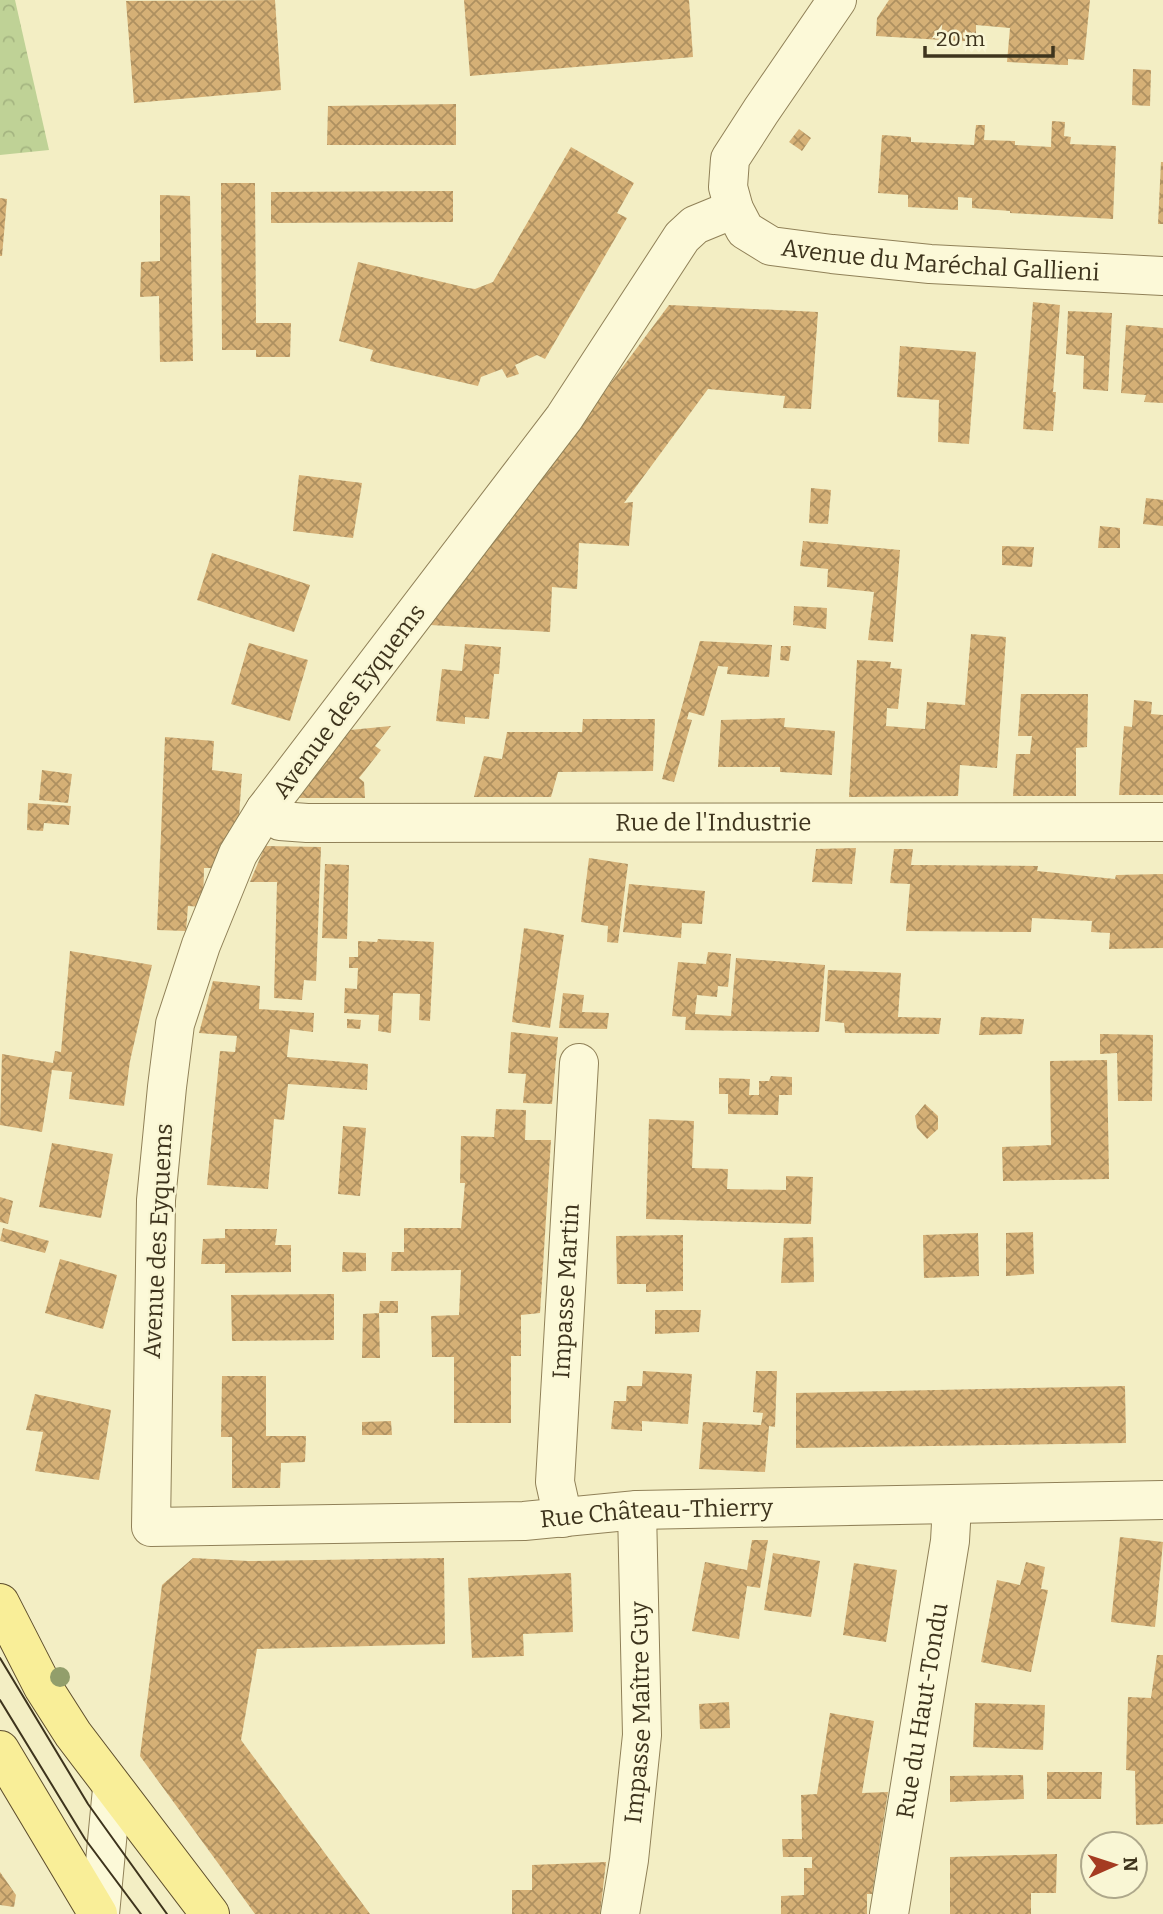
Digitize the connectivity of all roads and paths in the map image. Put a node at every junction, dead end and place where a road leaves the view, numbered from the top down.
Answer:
1 (837, 0) edge
2 (734, 209) junction
3 (1163, 275) edge
4 (265, 810) junction
5 (1163, 822) edge
6 (579, 1063) dead end
7 (1163, 1500) edge
8 (952, 1505) junction
9 (637, 1510) junction
10 (563, 1518) junction
11 (151, 1527) joint
12 (0, 1603) edge
13 (0, 1750) edge
14 (112, 1788) junction
15 (99, 1914) edge
16 (210, 1914) edge
17 (620, 1914) edge
18 (889, 1914) edge

1 - 2 street
2 - 3 street, Avenue du Maréchal Gallieni
2 - 4 street, Avenue des Eyquems
4 - 5 street, Rue de l'Industrie
4 - 11 street, Avenue des Eyquems
6 - 10 street, Impasse Martin
7 - 8 street, Rue Château-Thierry
8 - 9 street, Rue Château-Thierry
8 - 18 street, Rue du Haut-Tondu
9 - 10 street, Rue Château-Thierry
9 - 17 street, Impasse Maître Guy
10 - 11 street, Rue Château-Thierry
12 - 14 main road
13 - 15 main road
14 - 15 street
14 - 16 main road

